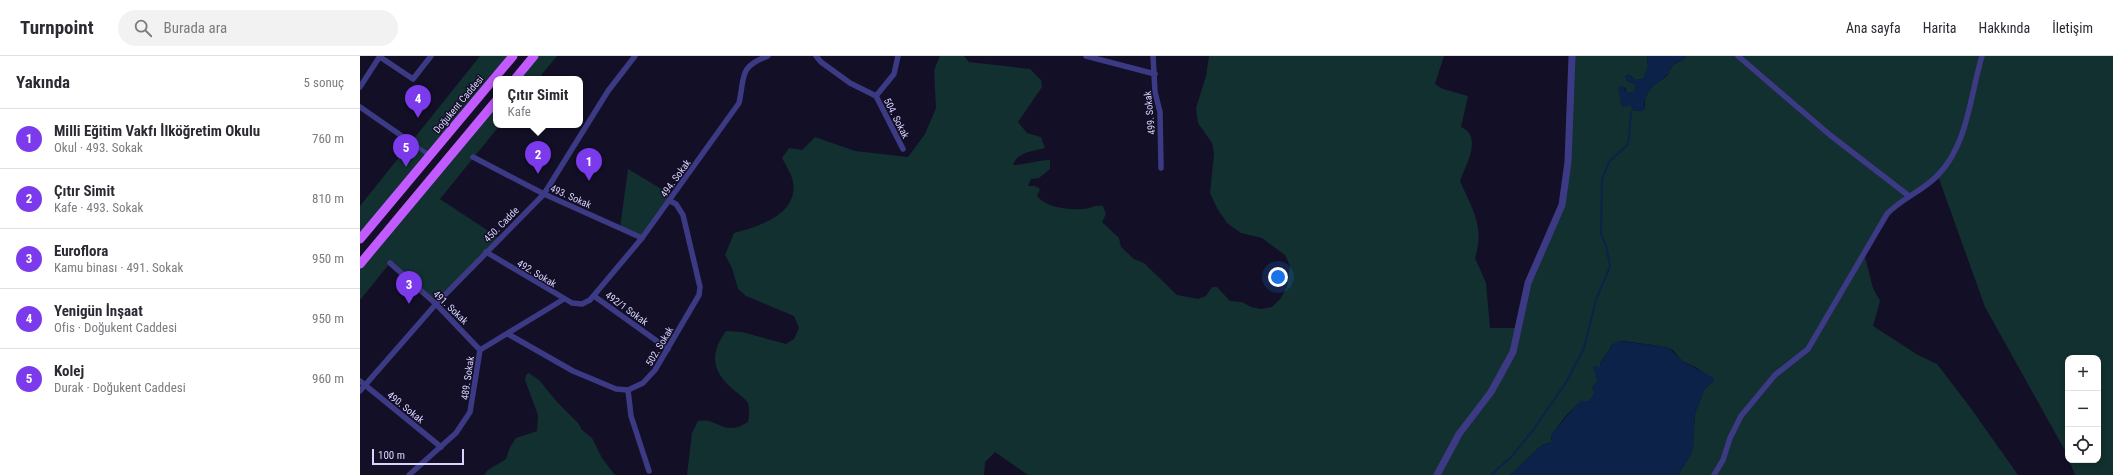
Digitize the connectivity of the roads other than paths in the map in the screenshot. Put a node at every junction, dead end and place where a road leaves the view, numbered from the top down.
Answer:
1 (380, 56) edge
2 (431, 56) edge
3 (512, 56) edge
4 (534, 56) edge
5 (635, 56) edge
6 (768, 56) edge
7 (816, 56) edge
8 (898, 56) edge
9 (1086, 56) edge
10 (1154, 56) edge
11 (1572, 56) edge
12 (1738, 56) edge
13 (1982, 56) edge
14 (1154, 74) junction
15 (495, 76) edge
16 (517, 76) edge
17 (493, 79) edge
18 (360, 88) edge
19 (876, 96) junction
20 (493, 105) edge
21 (360, 107) edge
22 (412, 143) joint
23 (903, 149) dead end
24 (429, 155) junction
25 (473, 157) dead end
26 (1161, 168) dead end
27 (544, 194) junction
28 (1909, 196) junction
29 (670, 201) junction
30 (642, 238) junction
31 (360, 239) edge
32 (486, 252) junction
33 (390, 263) dead end
34 (360, 264) edge
35 (594, 296) junction
36 (564, 299) junction
37 (436, 304) junction
38 (582, 304) joint
39 (508, 334) junction
40 (668, 349) junction
41 (480, 350) junction
42 (360, 381) edge
43 (365, 386) junction
44 (628, 390) junction
45 (360, 392) edge
46 (441, 447) junction
47 (649, 470) dead end
48 (409, 475) edge
49 (1437, 475) edge
50 (1714, 475) edge

1 - 2 street
1 - 18 street
3 - 15 main road, Doğukent Caddesi
4 - 16 main road
5 - 27 street, 450. Cadde
6 - 29 street, 494. Sokak
7 - 19 street, 504. Sokak
8 - 19 street
9 - 14 street
10 - 14 street, 499. Sokak
11 - 49 street
12 - 28 street
13 - 28 street
14 - 26 street, 499. Sokak
17 - 24 main road, Doğukent Caddesi
19 - 23 street, 504. Sokak
20 - 34 main road
21 - 22 street
22 - 24 street
24 - 31 main road, Doğukent Caddesi
25 - 27 street, 493. Sokak
27 - 30 street, 493. Sokak
27 - 32 street, 450. Cadde
28 - 50 street
29 - 30 street, 494. Sokak
29 - 40 street, 502. Sokak
30 - 35 street, 494. Sokak
32 - 36 street, 492. Sokak
32 - 37 street, 450. Cadde
33 - 37 street, 491. Sokak
35 - 38 street, 494. Sokak
35 - 40 street, 492/1 Sokak
36 - 38 street, 492. Sokak
36 - 39 street, 489. Sokak
37 - 41 street, 491. Sokak
37 - 43 street, 450. Cadde
39 - 41 street, 489. Sokak
39 - 44 street
40 - 44 street, 502. Sokak
41 - 46 street, 489. Sokak
42 - 43 street, 490. Sokak
43 - 45 street, 450. Cadde
43 - 46 street, 490. Sokak
44 - 47 street
46 - 48 street, 489. Sokak

